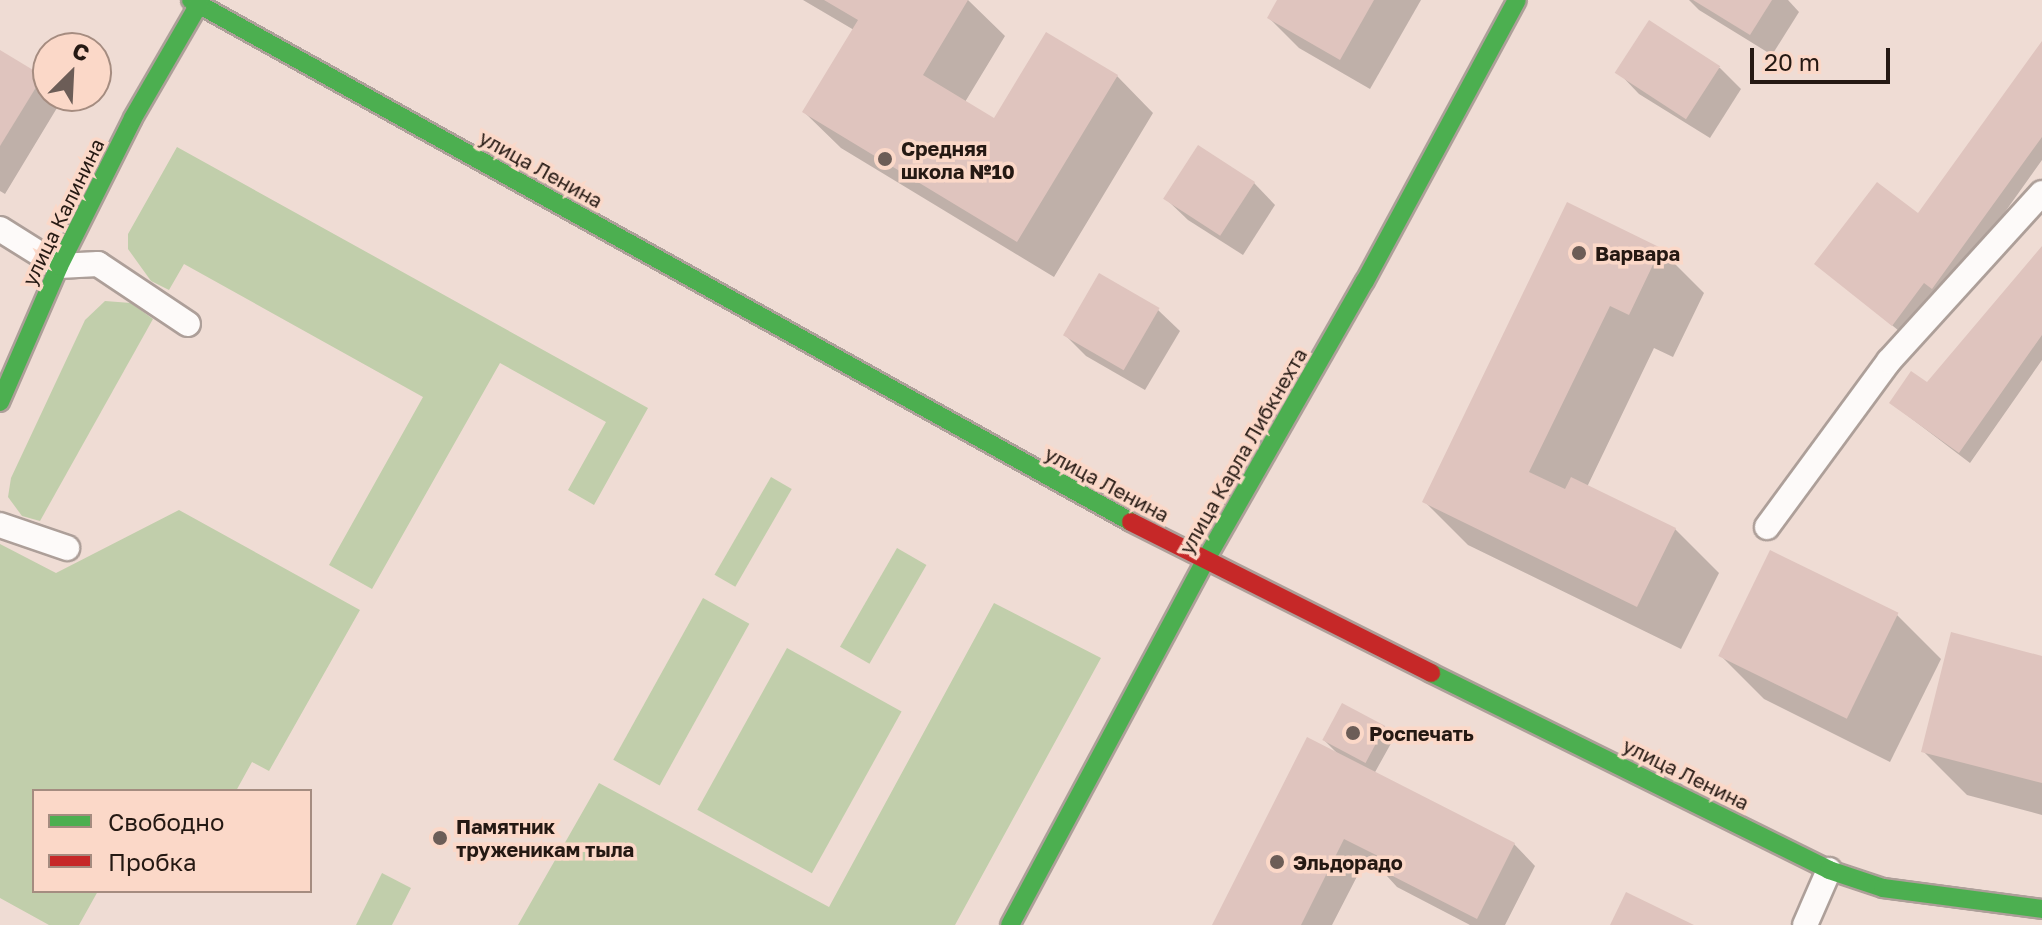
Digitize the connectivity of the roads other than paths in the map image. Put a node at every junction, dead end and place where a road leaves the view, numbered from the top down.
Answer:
1 (1517, 0) edge
2 (195, 2) edge
3 (2042, 193) edge
4 (0, 229) edge
5 (59, 266) junction
6 (188, 324) dead end
7 (0, 402) edge
8 (0, 525) edge
9 (1767, 527) dead end
10 (67, 548) dead end
11 (1205, 561) junction
12 (1829, 870) junction
13 (2042, 909) edge
14 (1010, 925) edge
15 (1805, 925) edge

1 - 11 main road, улица Карла Либкнехта
2 - 5 main road, улица Калинина
2 - 11 main road, улица Ленина
3 - 9 lane
4 - 5 lane
5 - 6 lane
5 - 7 main road, улица Калинина
8 - 10 lane
11 - 12 main road, улица Ленина
11 - 14 main road, улица Карла Либкнехта
12 - 13 main road, улица Ленина
12 - 15 lane

